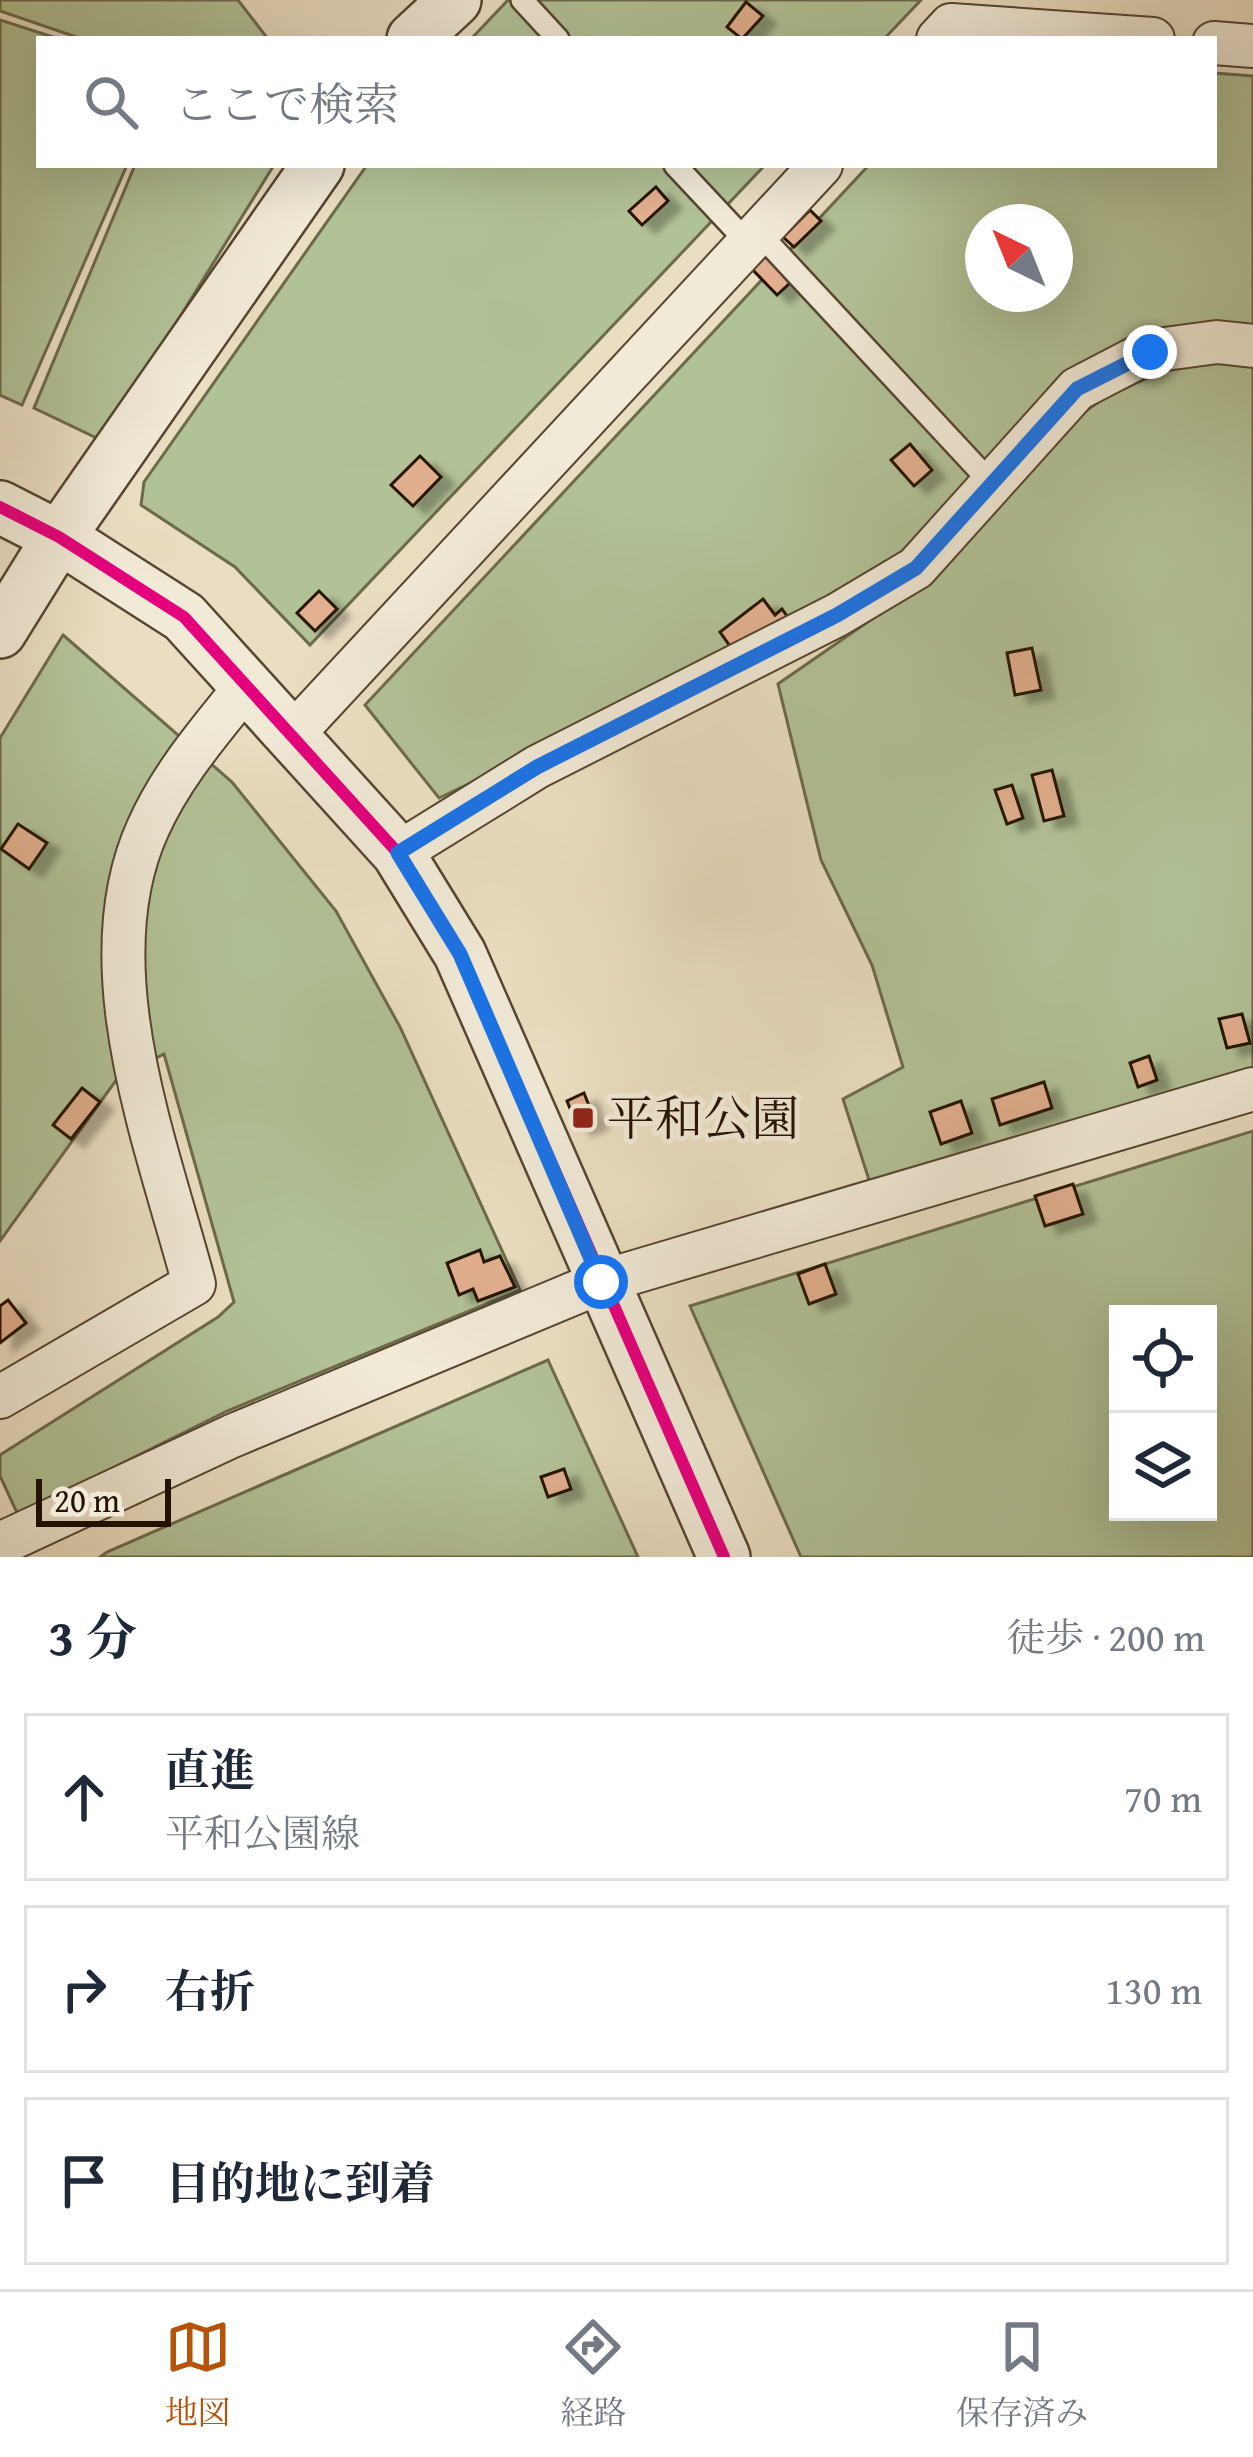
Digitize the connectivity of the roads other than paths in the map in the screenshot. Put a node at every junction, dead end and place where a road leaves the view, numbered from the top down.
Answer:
1 (454, 0) edge
2 (522, 0) edge
3 (416, 36) edge
4 (555, 36) edge
5 (941, 36) edge
6 (1110, 36) edge
7 (1217, 43) edge
8 (1253, 46) edge
9 (316, 168) edge
10 (678, 168) edge
11 (818, 168) edge
12 (753, 238) junction
13 (1253, 346) edge
14 (993, 484) junction
15 (0, 508) edge
16 (58, 537) junction
17 (0, 632) edge
18 (247, 685) junction
19 (292, 734) junction
20 (398, 853) junction
21 (1253, 1089) edge
22 (601, 1282) junction
23 (0, 1397) edge
24 (0, 1544) edge
25 (724, 1557) edge

1 - 3 street
2 - 4 lane
5 - 6 street
7 - 8 street
9 - 16 street
10 - 12 lane
11 - 12 street
12 - 14 lane
12 - 19 street
13 - 14 street
14 - 20 street
15 - 16 street
16 - 17 street
16 - 18 street
18 - 19 street
18 - 23 street
19 - 20 street
20 - 22 street
21 - 22 street
22 - 24 street
22 - 25 street

